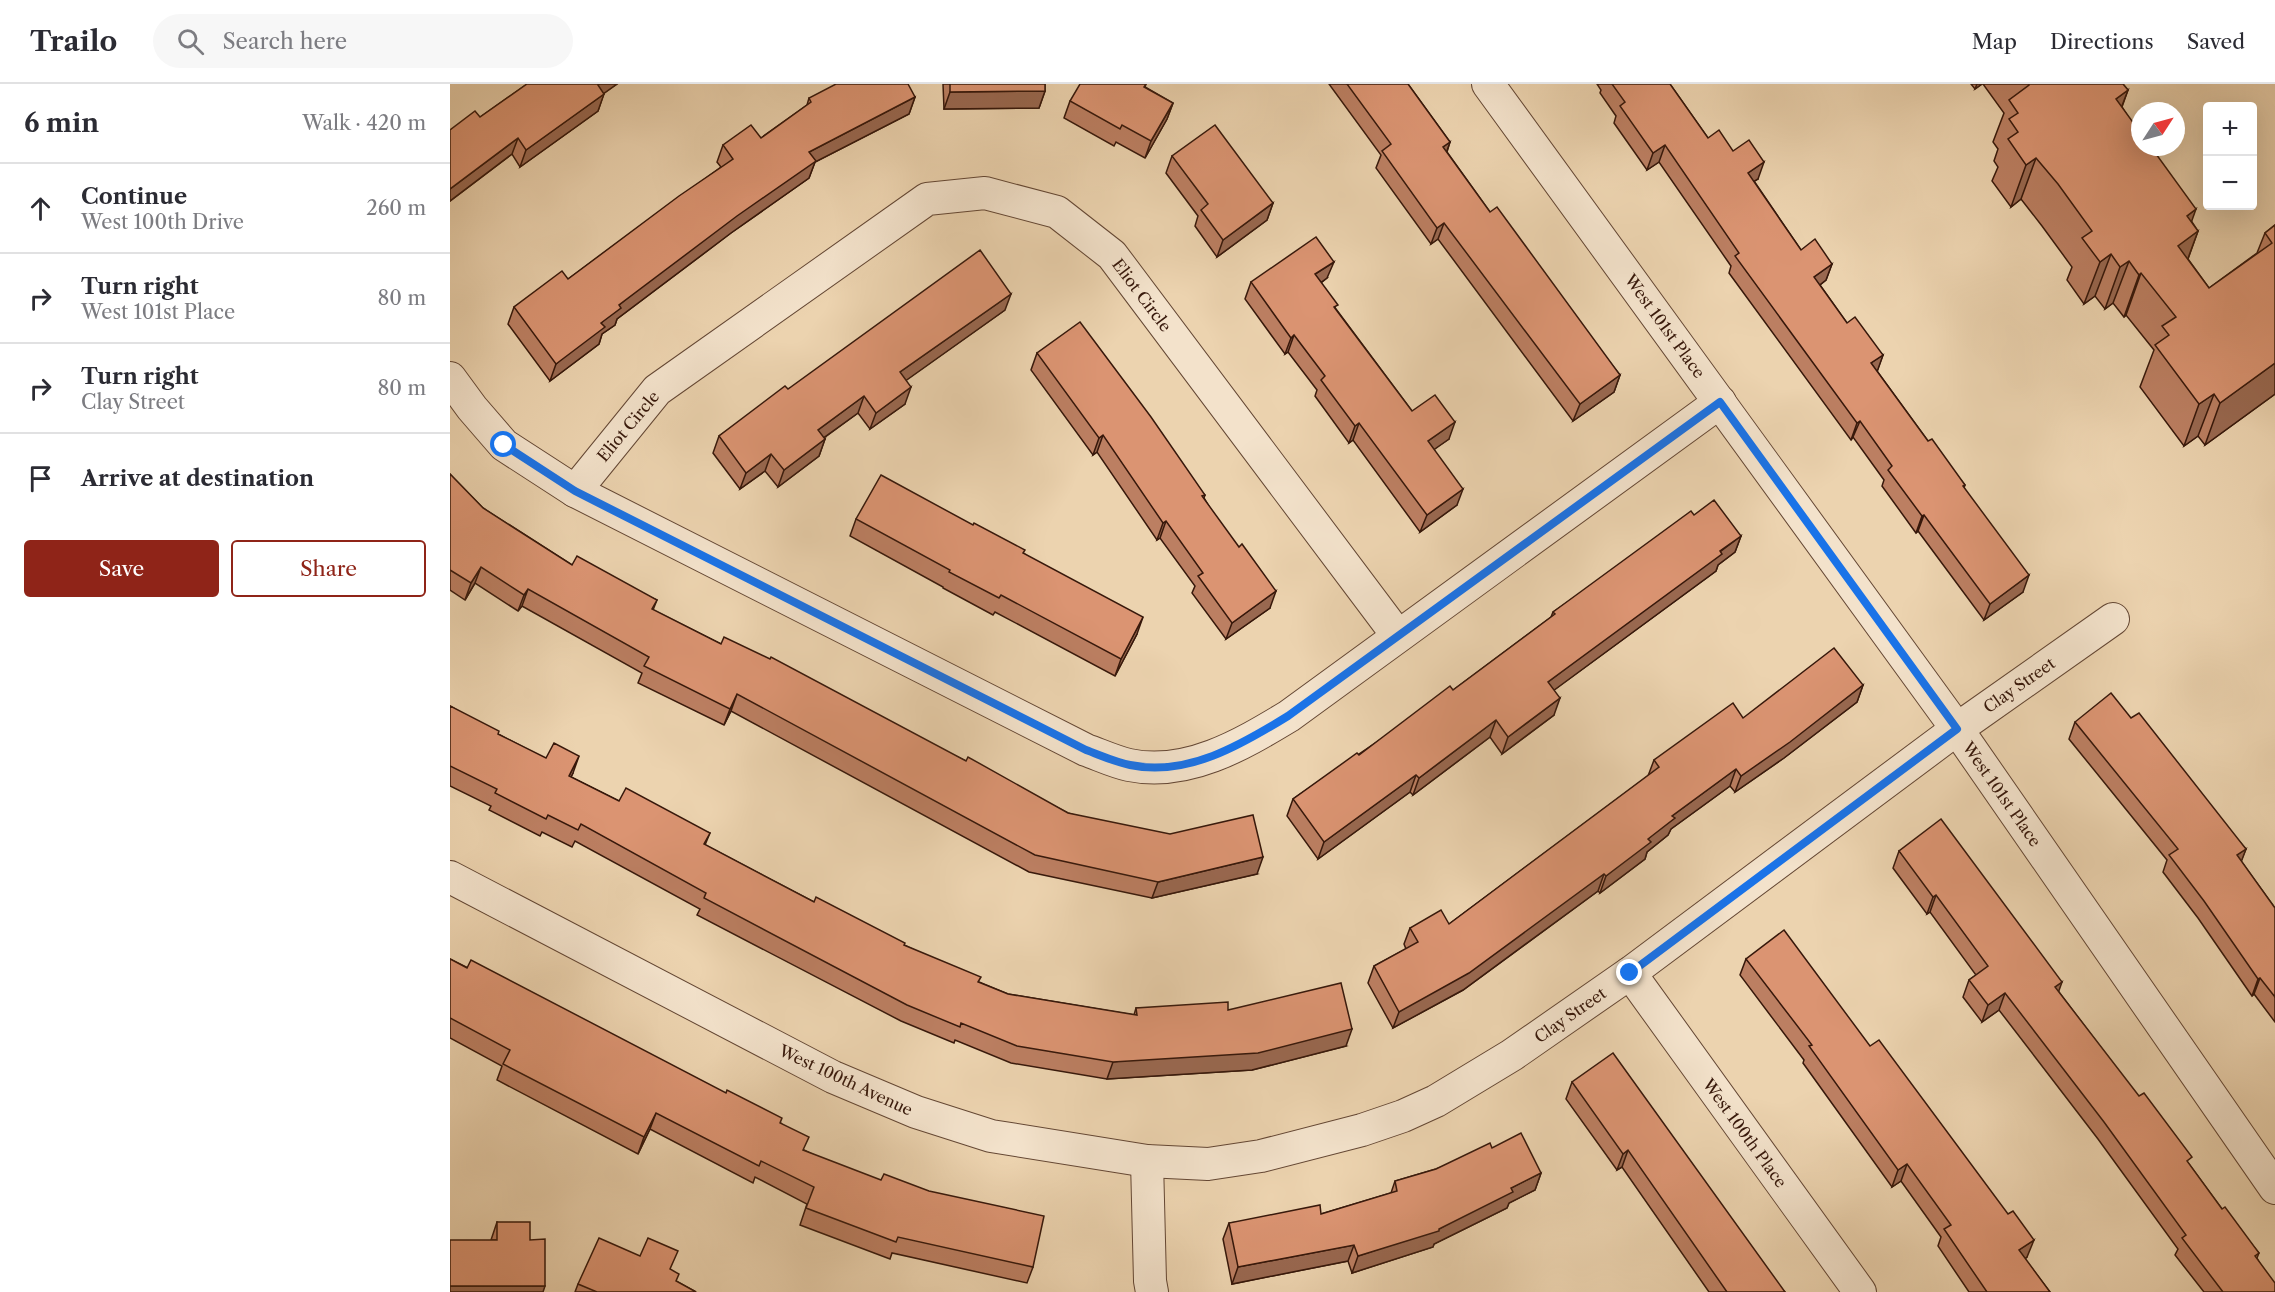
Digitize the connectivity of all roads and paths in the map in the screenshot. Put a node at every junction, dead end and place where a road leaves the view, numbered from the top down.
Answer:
1 (1488, 84) edge
2 (450, 378) edge
3 (1720, 402) junction
4 (575, 491) junction
5 (2113, 619) dead end
6 (1398, 636) junction
7 (1957, 729) junction
8 (450, 877) edge
9 (1630, 973) junction
10 (1148, 1161) junction
11 (2275, 1188) edge
12 (1152, 1292) edge
13 (1860, 1292) edge

1 - 3 street, West 101st Place
2 - 4 street
3 - 6 street
3 - 7 street, West 101st Place
4 - 6 street
4 - 6 street, Eliot Circle
5 - 7 street, Clay Street
7 - 9 street, Clay Street
7 - 11 street, West 101st Place
8 - 10 street, West 100th Avenue
9 - 10 street, Clay Street
9 - 13 street, West 100th Place
10 - 12 street

